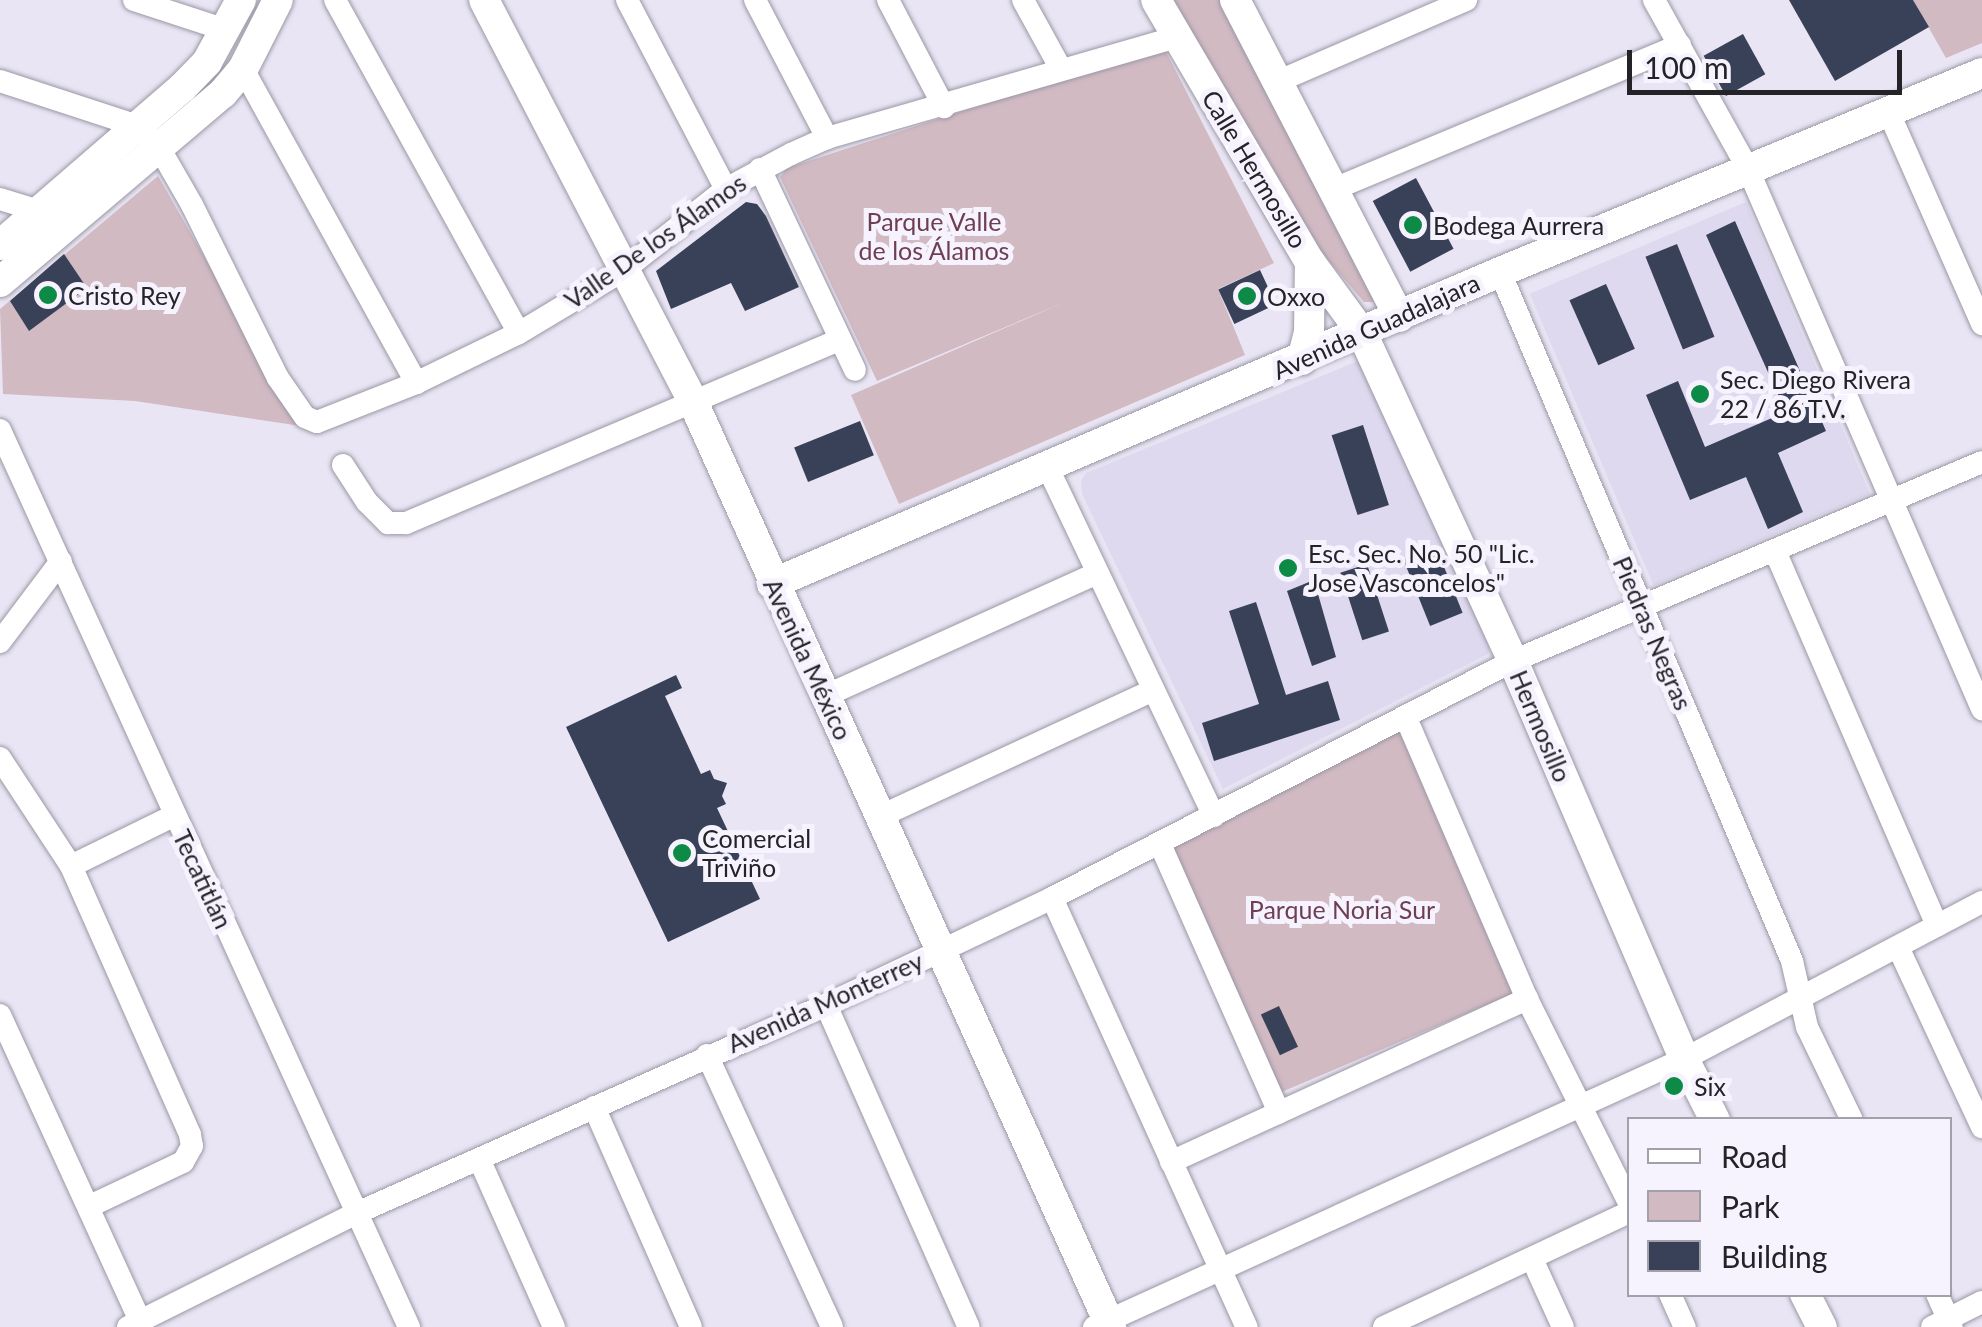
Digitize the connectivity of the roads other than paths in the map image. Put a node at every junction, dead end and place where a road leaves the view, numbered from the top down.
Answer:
1 (134, 0) edge
2 (241, 0) edge
3 (278, 0) edge
4 (335, 0) edge
5 (484, 0) edge
6 (627, 0) edge
7 (754, 0) edge
8 (888, 0) edge
9 (1023, 0) edge
10 (1156, 0) edge
11 (1236, 0) edge
12 (1466, 0) edge
13 (1654, 0) edge
14 (226, 30) junction
15 (1177, 37) junction
16 (1680, 46) junction
17 (243, 68) junction
18 (1061, 69) junction
19 (1982, 74) edge
20 (0, 81) edge
21 (1280, 81) junction
22 (944, 107) junction
23 (1889, 114) junction
24 (141, 127) junction
25 (827, 138) junction
26 (161, 151) junction
27 (760, 169) junction
28 (1748, 169) junction
29 (1334, 188) junction
30 (726, 189) junction
31 (0, 199) edge
32 (40, 211) junction
33 (74, 223) junction
34 (0, 246) edge
35 (1310, 262) junction
36 (624, 270) junction
37 (1500, 272) junction
38 (0, 282) edge
39 (1399, 317) junction
40 (1982, 324) edge
41 (518, 333) junction
42 (1362, 333) junction
43 (840, 340) junction
44 (1302, 360) junction
45 (855, 370) dead end
46 (416, 384) junction
47 (694, 404) junction
48 (1, 437) edge
49 (1982, 462) edge
50 (1046, 464) junction
51 (343, 465) dead end
52 (1892, 496) junction
53 (1775, 551) junction
54 (830, 559) junction
55 (62, 561) junction
56 (1097, 573) junction
57 (772, 584) junction
58 (1642, 608) junction
59 (795, 633) junction
60 (0, 642) edge
61 (1513, 661) junction
62 (1153, 690) junction
63 (825, 696) junction
64 (1982, 709) edge
65 (1406, 718) junction
66 (0, 758) edge
67 (882, 815) junction
68 (173, 816) junction
69 (1214, 816) junction
70 (1160, 844) junction
71 (71, 866) junction
72 (1052, 898) junction
73 (1982, 902) edge
74 (1936, 925) junction
75 (1898, 947) junction
76 (942, 950) junction
77 (1801, 996) junction
78 (1527, 999) junction
79 (826, 1005) junction
80 (0, 1015) edge
81 (707, 1055) junction
82 (1684, 1059) junction
83 (1583, 1105) junction
84 (594, 1107) junction
85 (1279, 1113) junction
86 (1714, 1117) edge
87 (1851, 1117) edge
88 (1982, 1127) edge
89 (480, 1160) junction
90 (1171, 1162) junction
91 (1627, 1202) edge
92 (90, 1206) junction
93 (1627, 1211) edge
94 (360, 1212) junction
95 (1533, 1260) junction
96 (1218, 1268) junction
97 (1671, 1297) edge
98 (1807, 1297) edge
99 (1938, 1297) edge
100 (1982, 1302) edge
101 (1430, 1318) edge
102 (134, 1324) edge
103 (1944, 1324) edge
104 (1104, 1325) edge
105 (409, 1327) edge
106 (554, 1327) edge
107 (691, 1327) edge
108 (832, 1327) edge
109 (970, 1327) edge
110 (1246, 1327) edge
111 (1384, 1327) edge
112 (1563, 1327) edge
113 (1685, 1327) edge
114 (1822, 1327) edge

1 - 14 street
2 - 14 street
3 - 17 street
4 - 41 street
5 - 36 street, Avenida México
6 - 30 street
7 - 25 street
8 - 22 street
9 - 18 street
10 - 15 street, Calle Hermosillo
11 - 21 street
12 - 21 street
13 - 16 street
14 - 24 street
15 - 18 street, Valle De los Álamos
15 - 35 street, Calle Hermosillo
16 - 28 street
16 - 29 street
17 - 26 street
17 - 46 street
18 - 22 street, Valle De los Álamos
19 - 23 street, Avenida Guadalajara
20 - 24 street
21 - 29 street
22 - 25 street, Valle De los Álamos
23 - 28 street, Avenida Guadalajara
23 - 40 street
24 - 26 street
24 - 32 street
25 - 27 street, Valle De los Álamos
26 - 33 street
26 - 46 street, Valle De los Álamos
27 - 30 street, Valle De los Álamos
27 - 43 street
28 - 37 street, Avenida Guadalajara
28 - 52 street
29 - 39 street
30 - 36 street, Valle De los Álamos
31 - 32 street
32 - 33 street
32 - 34 street
33 - 38 street
35 - 42 street, Calle Hermosillo
35 - 44 street
36 - 41 street, Valle De los Álamos
36 - 47 street, Avenida México
37 - 39 street, Avenida Guadalajara
37 - 58 street, Piedras Negras
39 - 42 street, Avenida Guadalajara
41 - 46 street, Valle De los Álamos
42 - 44 street, Avenida Guadalajara
42 - 61 street, Hermosillo
43 - 45 street
43 - 47 street
44 - 50 street, Avenida Guadalajara
47 - 51 street
47 - 57 street, Avenida México
48 - 55 street, Tecatitlán
49 - 52 street, Avenida Monterrey
50 - 54 street, Avenida Guadalajara
50 - 56 street
52 - 53 street, Avenida Monterrey
52 - 64 street
53 - 58 street, Avenida Monterrey
53 - 74 street
54 - 57 street, Avenida Guadalajara
54 - 59 street
55 - 60 street
55 - 68 street, Tecatitlán
56 - 62 street
56 - 63 street
57 - 59 street, Avenida México
58 - 61 street, Avenida Monterrey
58 - 77 street, Piedras Negras
59 - 63 street, Avenida México
61 - 65 street, Avenida Monterrey
61 - 82 street, Hermosillo
62 - 67 street
62 - 69 street
63 - 67 street, Avenida México
65 - 69 street, Avenida Monterrey
65 - 78 street
66 - 71 street
67 - 76 street, Avenida México
68 - 71 street
68 - 94 street, Tecatitlán
69 - 70 street, Avenida Monterrey
70 - 72 street, Avenida Monterrey
70 - 85 street
71 - 92 street
72 - 76 street, Avenida Monterrey
72 - 90 street
73 - 74 street
74 - 75 street
75 - 77 street
75 - 88 street
76 - 79 street, Avenida Monterrey
76 - 104 street, Avenida México
77 - 82 street
77 - 87 street, Piedras Negras
78 - 83 street
78 - 85 street
79 - 81 street, Avenida Monterrey
79 - 109 street
80 - 92 street
81 - 84 street, Avenida Monterrey
81 - 108 street
82 - 83 street
82 - 86 street, Hermosillo
83 - 91 street
83 - 96 street
84 - 89 street, Avenida Monterrey
84 - 107 street
85 - 90 street
89 - 94 street, Avenida Monterrey
89 - 106 street
90 - 96 street
92 - 102 street
93 - 95 street
94 - 102 street, Avenida Monterrey
94 - 105 street, Tecatitlán
95 - 101 street
95 - 112 street
96 - 104 street
96 - 110 street
97 - 113 street
98 - 114 street
99 - 103 street
100 - 103 street
101 - 111 street

